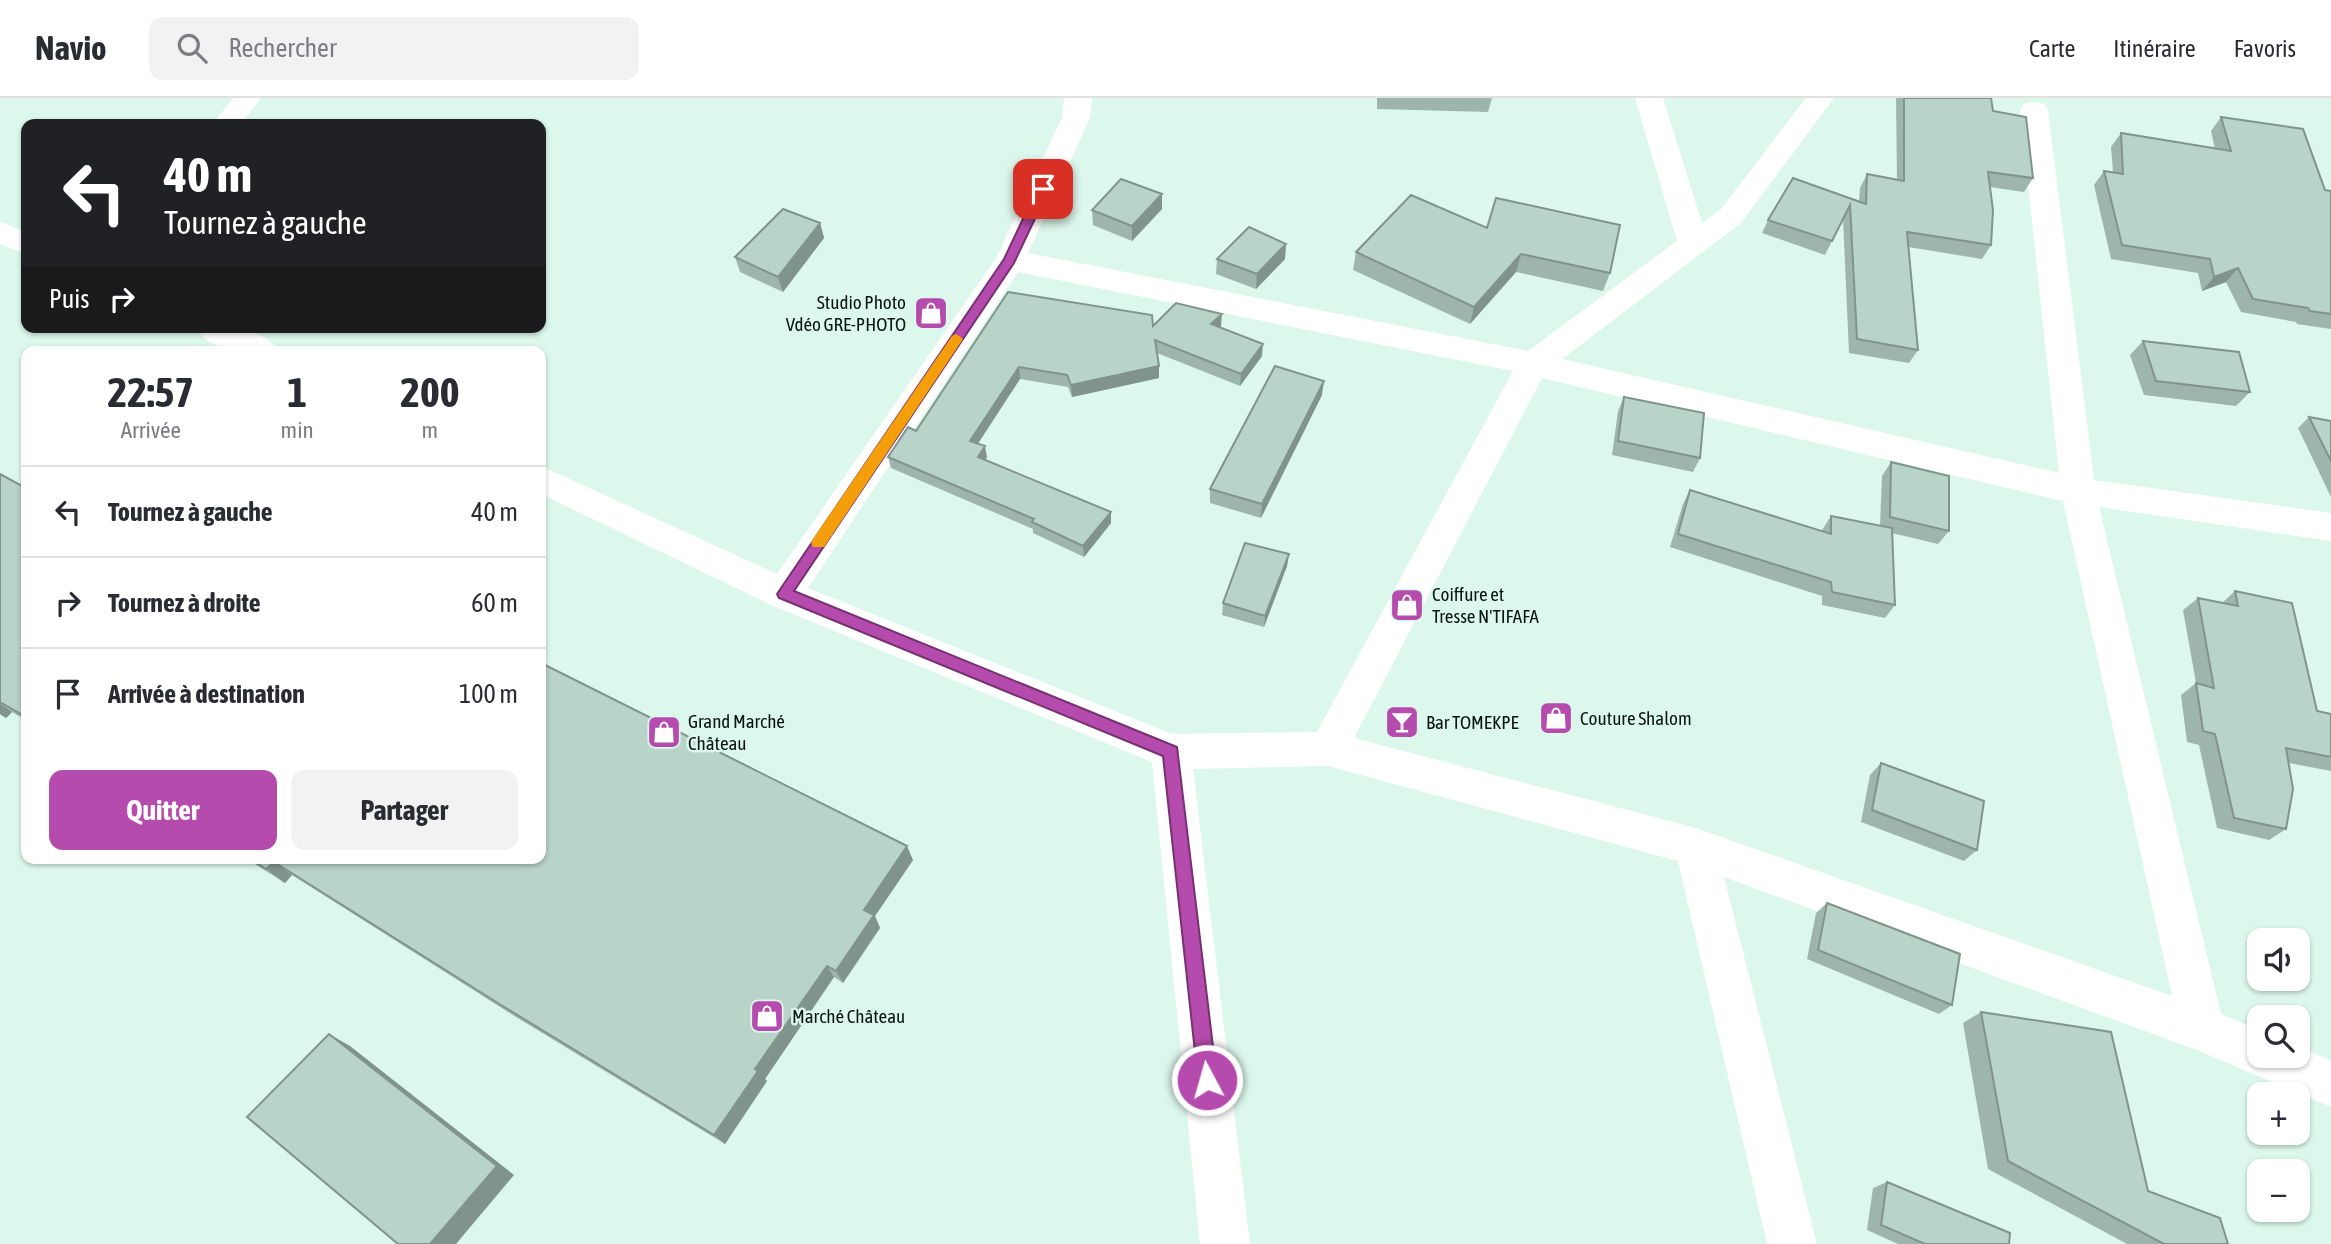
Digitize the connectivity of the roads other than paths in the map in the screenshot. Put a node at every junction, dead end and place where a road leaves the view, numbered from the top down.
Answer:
1 (247, 98) edge
2 (1078, 98) edge
3 (1649, 98) edge
4 (1820, 98) edge
5 (2034, 110) dead end
6 (231, 119) edge
7 (0, 232) edge
8 (21, 242) edge
9 (1693, 244) junction
10 (1010, 260) junction
11 (223, 333) edge
12 (251, 346) edge
13 (1533, 364) junction
14 (546, 481) edge
15 (2078, 491) junction
16 (2331, 527) edge
17 (784, 594) junction
18 (1328, 749) junction
19 (1171, 752) junction
20 (1696, 847) junction
21 (2202, 1028) junction
22 (2247, 1048) edge
23 (2294, 1068) edge
24 (2331, 1084) edge
25 (1225, 1244) edge
26 (1792, 1244) edge

1 - 6 street
2 - 10 street
3 - 9 street
4 - 9 street
5 - 15 street
7 - 8 street
9 - 13 street
10 - 13 street
10 - 17 street
11 - 12 street
13 - 15 street
13 - 18 street
14 - 17 street
15 - 16 street
15 - 21 street
17 - 19 street
18 - 19 street
18 - 20 street
19 - 25 street
20 - 21 street
20 - 26 street
21 - 22 street
23 - 24 street

